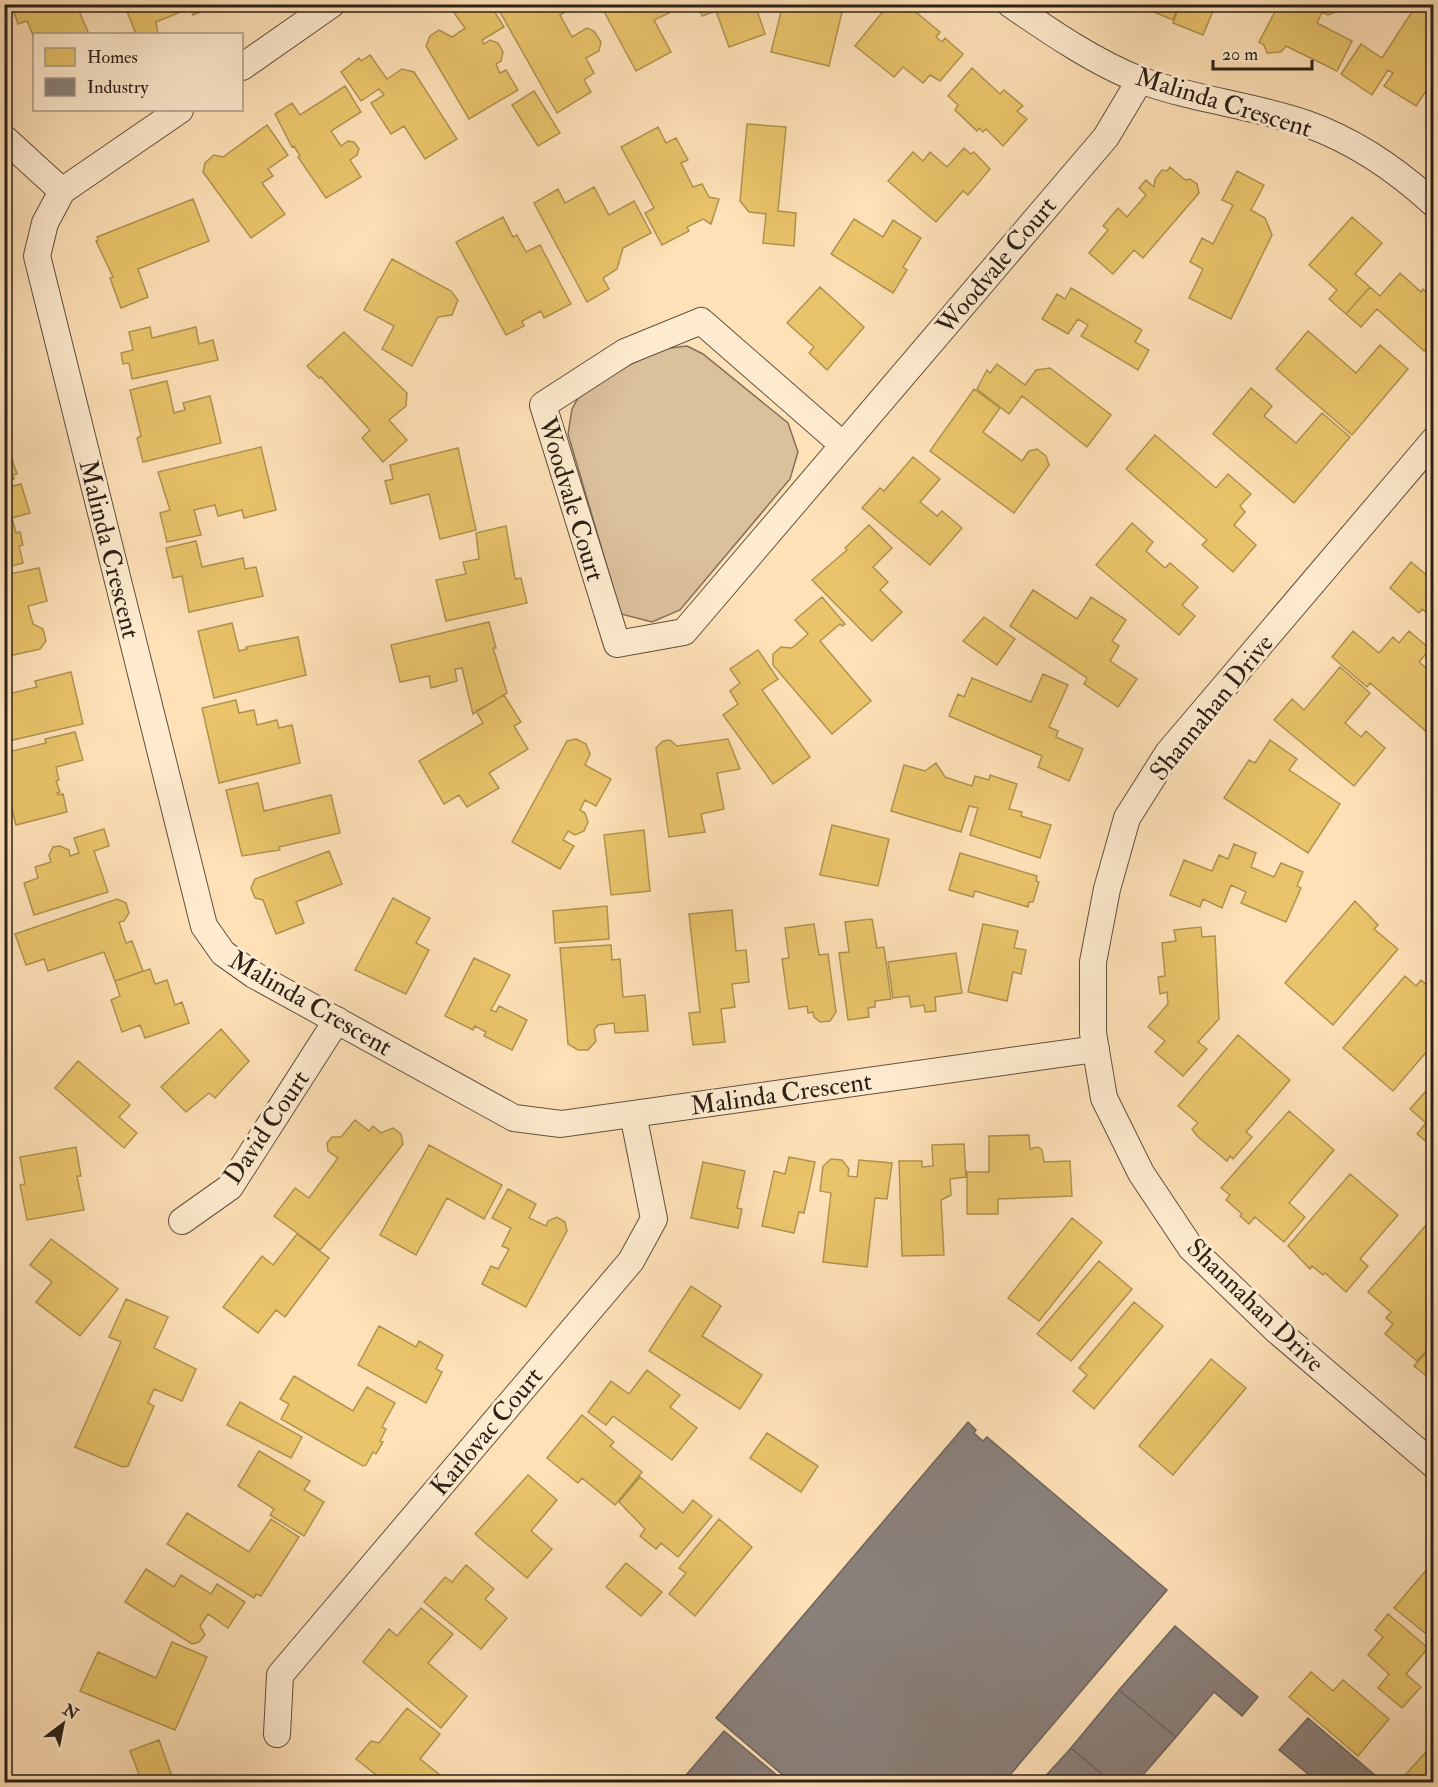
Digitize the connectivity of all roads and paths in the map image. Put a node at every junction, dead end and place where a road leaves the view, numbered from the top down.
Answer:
1 (332, 4) edge
2 (1010, 4) edge
3 (243, 66) edge
4 (1140, 80) junction
5 (179, 111) edge
6 (4, 138) edge
7 (62, 191) junction
8 (1434, 204) edge
9 (1434, 440) edge
10 (843, 445) junction
11 (337, 1020) junction
12 (1096, 1048) junction
13 (633, 1114) junction
14 (182, 1221) dead end
15 (1434, 1465) edge
16 (277, 1734) dead end

1 - 3 street
2 - 4 street, Malinda Crescent
4 - 8 street, Malinda Crescent
4 - 10 street, Woodvale Court
5 - 7 street, Malinda Crescent
6 - 7 street
7 - 11 street, Malinda Crescent
9 - 12 street, Shannahan Drive
10 - 10 street, Woodvale Court
11 - 13 street, Malinda Crescent
11 - 14 street, David Court
12 - 13 street, Malinda Crescent
12 - 15 street, Shannahan Drive
13 - 16 street, Karlovac Court

